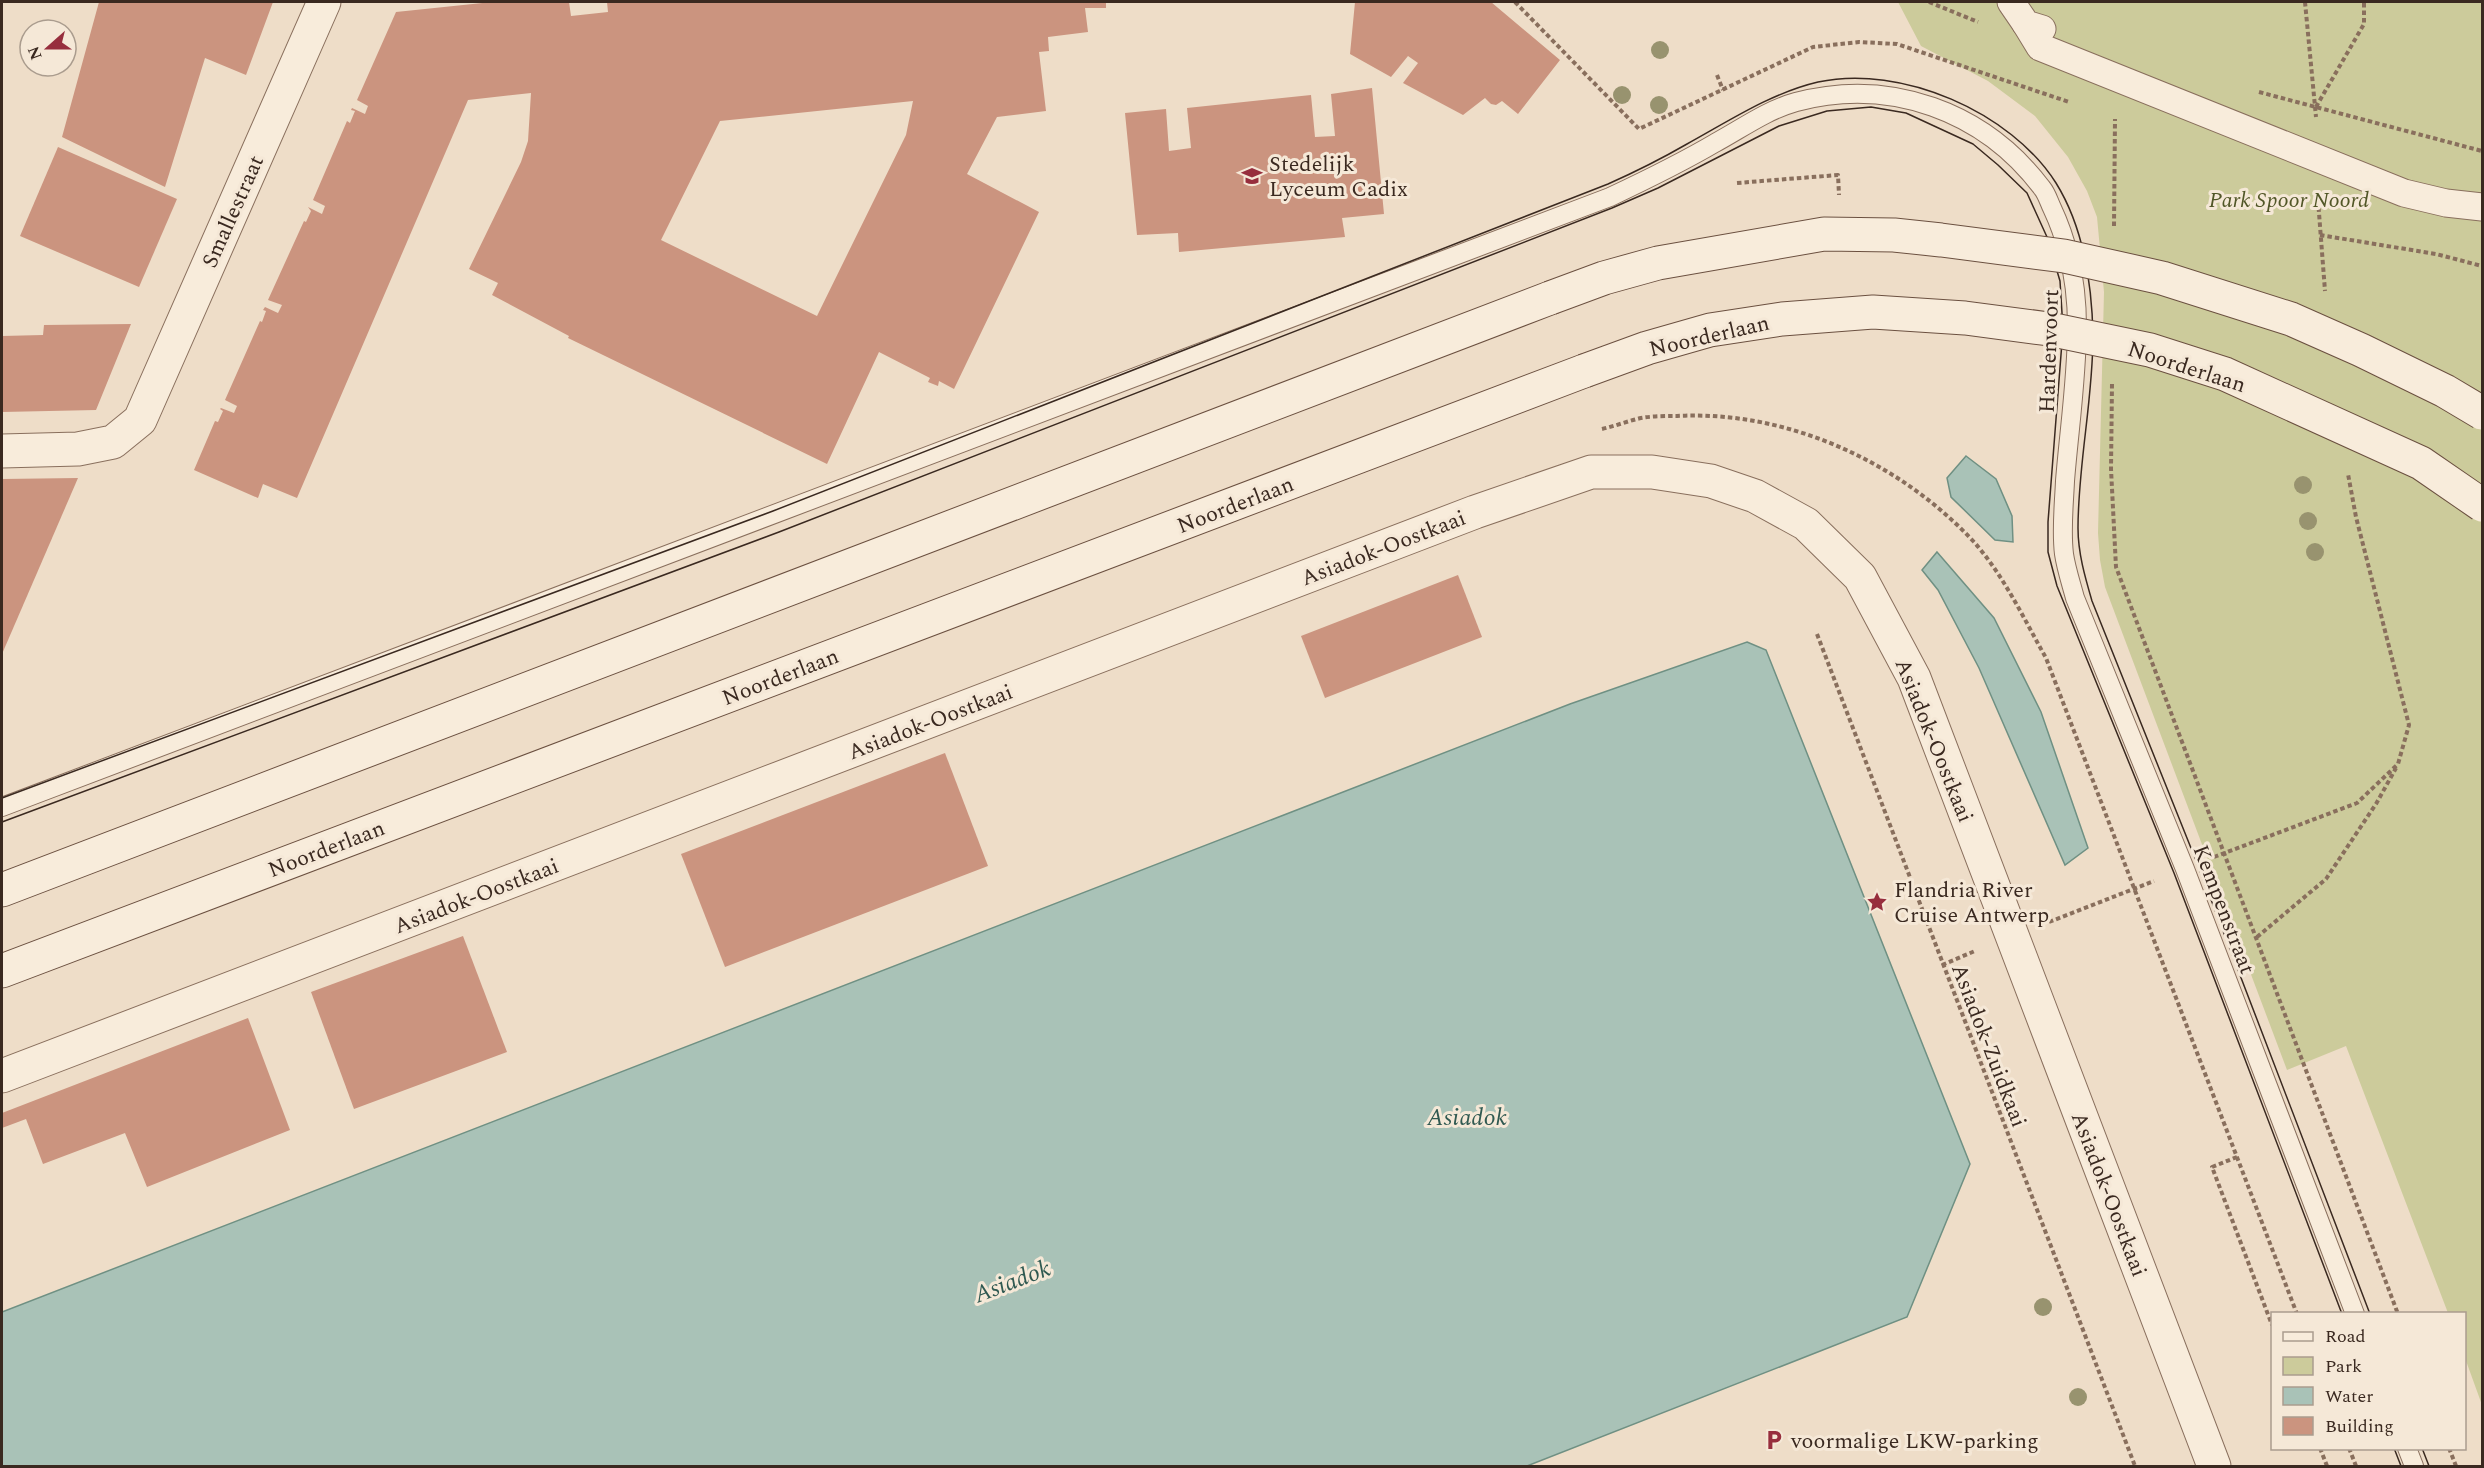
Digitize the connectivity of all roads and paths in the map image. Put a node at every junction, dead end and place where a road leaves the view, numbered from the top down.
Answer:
1 (324, 2) edge
2 (1515, 2) edge
3 (2011, 2) edge
4 (2305, 2) edge
5 (2364, 2) edge
6 (1717, 75) dead end
7 (2248, 88) dead end
8 (1723, 90) dead end
9 (2315, 108) junction
10 (2115, 119) dead end
11 (1639, 129) dead end
12 (2482, 151) edge
13 (2316, 159) junction
14 (1737, 183) dead end
15 (2482, 207) edge
16 (1840, 233) junction
17 (2114, 235) dead end
18 (2320, 235) junction
19 (2482, 266) edge
20 (2326, 294) dead end
21 (2112, 375) dead end
22 (2482, 413) edge
23 (2, 451) edge
24 (2347, 470) dead end
25 (2482, 505) edge
26 (2063, 519) joint
27 (1817, 634) dead end
28 (2398, 764) junction
29 (2, 807) edge
30 (2225, 852) junction
31 (2133, 889) dead end
32 (2, 890) edge
33 (2257, 937) junction
34 (2, 971) edge
35 (2, 1076) edge
36 (2237, 1157) junction
37 (2296, 1312) edge
38 (2354, 1312) edge
39 (2397, 1312) edge
40 (2271, 1321) edge
41 (2320, 1450) edge
42 (2349, 1450) edge
43 (2407, 1450) edge
44 (2449, 1450) edge
45 (2134, 1467) edge
46 (2214, 1467) edge
47 (2327, 1467) edge
48 (2356, 1467) edge
49 (2414, 1467) edge
50 (2456, 1467) edge

1 - 23 main road, Smallestraat
2 - 11 path
3 - 13 street
4 - 9 path
5 - 9 path
6 - 8 path
7 - 9 path
9 - 12 path
9 - 13 path
10 - 17 path
13 - 15 street
13 - 18 path
14 - 16 path
16 - 22 main road, bridge
16 - 32 main road, bridge
18 - 19 path
18 - 20 path
21 - 30 path
24 - 28 path
25 - 34 main road, Noorderlaan, bridge
26 - 29 lane, Hardenvoort
26 - 38 lane, Kempenstraat
27 - 45 path, Asiadok-Zuidkaai
28 - 30 path
28 - 33 path
30 - 33 path
31 - 36 path
33 - 39 path
35 - 46 main road, Asiadok-Oostkaai
36 - 37 path
36 - 40 path
41 - 47 path
42 - 48 path
43 - 49 lane
44 - 50 path

